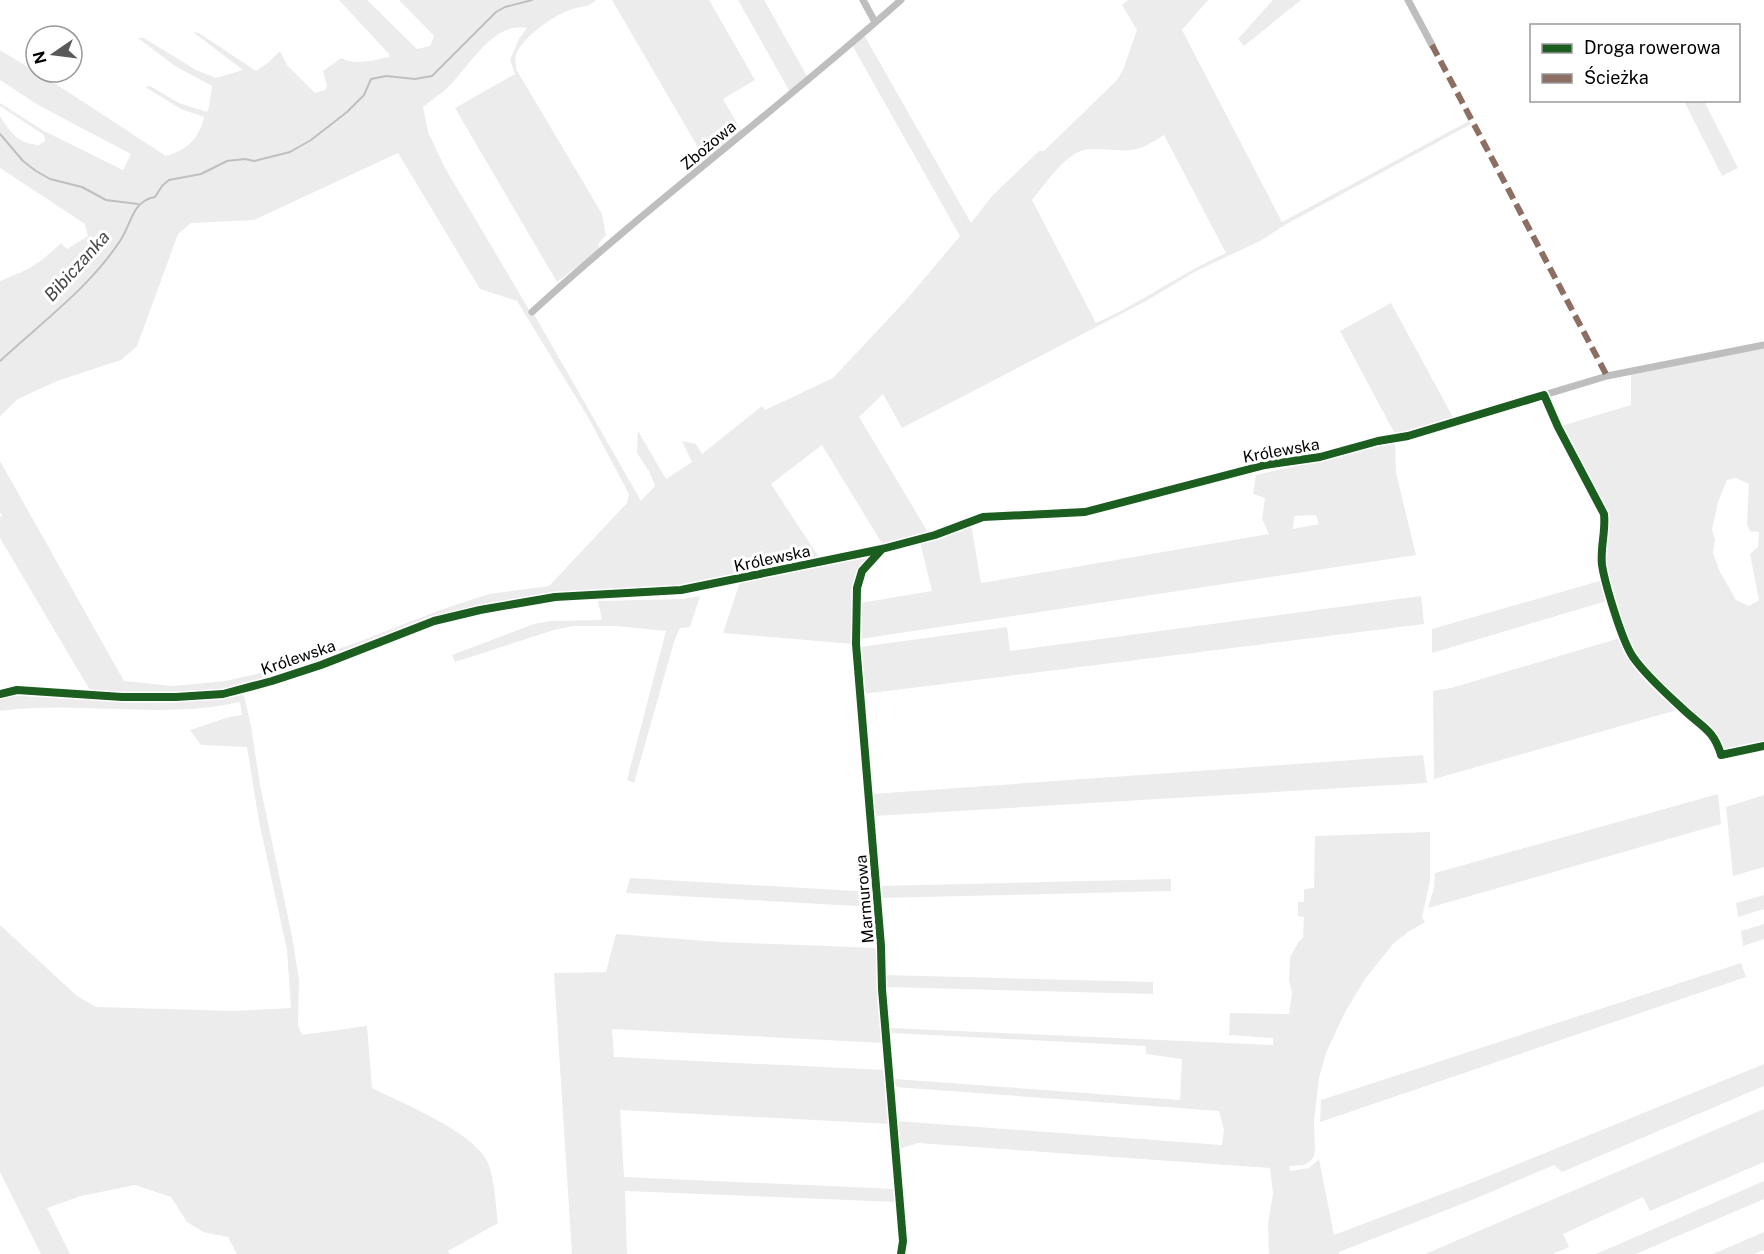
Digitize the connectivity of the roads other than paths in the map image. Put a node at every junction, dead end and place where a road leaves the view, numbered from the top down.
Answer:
1 (862, 0) edge
2 (902, 0) edge
3 (1407, 0) edge
4 (875, 22) junction
5 (1432, 45) dead end
6 (532, 312) dead end
7 (1764, 345) edge
8 (882, 549) junction
9 (0, 694) edge
10 (901, 1254) edge

1 - 4 street
2 - 4 street, Zbożowa
3 - 5 street
4 - 6 street, Zbożowa
7 - 8 street, Królewska
8 - 9 street, Królewska
8 - 10 street, Marmurowa

